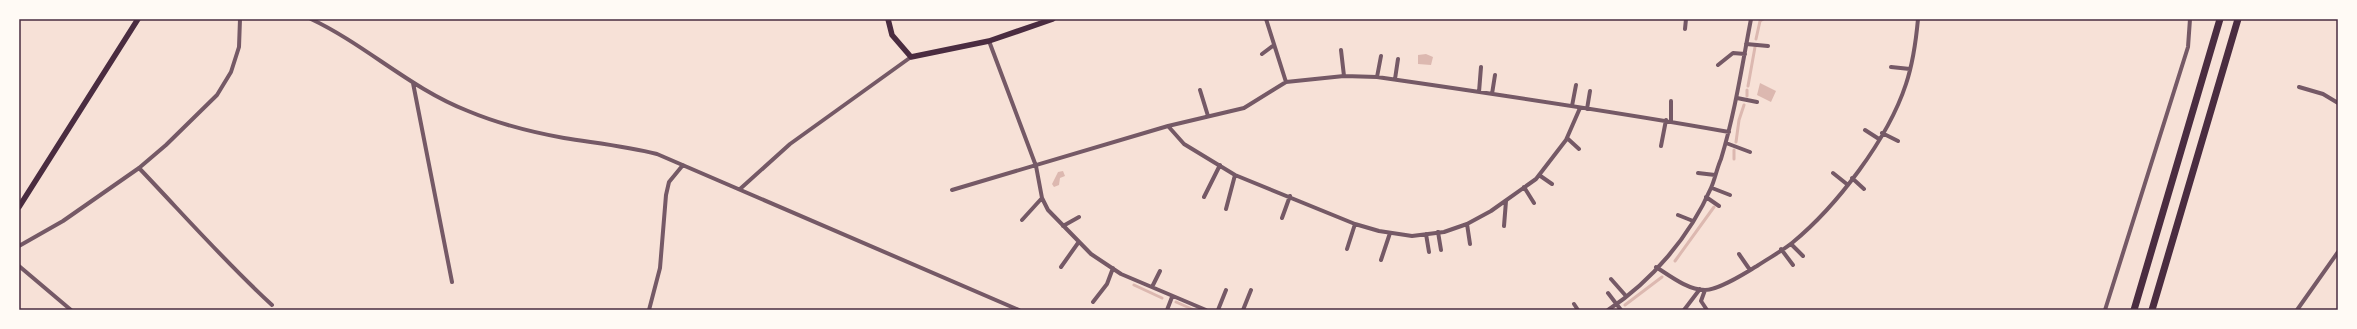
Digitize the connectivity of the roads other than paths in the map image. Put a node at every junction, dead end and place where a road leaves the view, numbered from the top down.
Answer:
1 (138, 19) edge
2 (240, 19) edge
3 (311, 19) edge
4 (888, 19) edge
5 (1053, 19) edge
6 (1266, 19) edge
7 (1686, 19) edge
8 (1750, 19) edge
9 (1918, 19) edge
10 (2190, 19) edge
11 (2220, 19) edge
12 (2238, 19) edge
13 (1685, 29) dead end
14 (989, 41) junction
15 (1746, 44) junction
16 (1274, 45) junction
17 (1768, 46) dead end
18 (1341, 50) dead end
19 (1262, 54) dead end
20 (1745, 54) junction
21 (1381, 56) dead end
22 (911, 57) junction
23 (1398, 59) dead end
24 (1718, 65) dead end
25 (1481, 67) dead end
26 (1891, 67) dead end
27 (1910, 69) junction
28 (1495, 75) dead end
29 (1344, 76) junction
30 (1377, 77) junction
31 (1395, 79) junction
32 (413, 82) junction
33 (1286, 82) junction
34 (1576, 85) dead end
35 (2299, 87) dead end
36 (1200, 90) dead end
37 (1590, 91) dead end
38 (1479, 92) junction
39 (1492, 94) junction
40 (1737, 98) junction
41 (1671, 101) dead end
42 (1757, 102) dead end
43 (2338, 103) edge
44 (1572, 106) junction
45 (1580, 108) junction
46 (1587, 109) junction
47 (1208, 116) junction
48 (1669, 121) junction
49 (1168, 126) junction
50 (1865, 130) dead end
51 (1729, 132) junction
52 (1882, 133) junction
53 (1567, 138) junction
54 (1879, 139) junction
55 (1898, 141) dead end
56 (1726, 143) junction
57 (1661, 146) dead end
58 (1579, 150) dead end
59 (1750, 152) dead end
60 (683, 165) junction
61 (1220, 165) junction
62 (1036, 166) junction
63 (139, 168) junction
64 (1698, 173) dead end
65 (1833, 173) dead end
66 (1235, 175) junction
67 (1539, 175) junction
68 (1715, 175) junction
69 (1852, 178) junction
70 (1552, 184) dead end
71 (1848, 185) junction
72 (1524, 187) junction
73 (1712, 188) junction
74 (740, 189) junction
75 (1864, 189) dead end
76 (952, 190) dead end
77 (1730, 195) dead end
78 (1204, 196) dead end
79 (1290, 196) junction
80 (1706, 197) junction
81 (1042, 198) junction
82 (1506, 201) junction
83 (1534, 203) dead end
84 (1719, 206) dead end
85 (19, 207) edge
86 (1226, 209) dead end
87 (1678, 215) dead end
88 (1079, 217) dead end
89 (1282, 218) dead end
90 (1022, 220) dead end
91 (1693, 221) junction
92 (1355, 224) junction
93 (1467, 224) junction
94 (1063, 226) junction
95 (1504, 226) dead end
96 (1438, 232) junction
97 (1390, 233) junction
98 (1426, 234) junction
99 (1078, 243) junction
100 (1470, 244) dead end
101 (1791, 244) junction
102 (19, 246) edge
103 (1347, 249) dead end
104 (1781, 249) junction
105 (1441, 250) dead end
106 (1429, 252) dead end
107 (2338, 252) edge
108 (1739, 254) dead end
109 (1803, 256) dead end
110 (1381, 260) dead end
111 (1793, 265) dead end
112 (19, 266) edge
113 (1061, 267) dead end
114 (1656, 267) junction
115 (1113, 268) junction
116 (1750, 270) junction
117 (1160, 272) dead end
118 (1611, 278) dead end
119 (452, 282) dead end
120 (1152, 287) junction
121 (1700, 289) junction
122 (1226, 290) dead end
123 (1252, 290) dead end
124 (1705, 290) junction
125 (1608, 293) dead end
126 (1626, 296) junction
127 (1172, 297) junction
128 (1093, 302) dead end
129 (1574, 304) dead end
130 (1616, 304) junction
131 (272, 305) dead end
132 (71, 310) edge
133 (649, 310) edge
134 (1020, 310) edge
135 (1168, 310) edge
136 (1206, 310) edge
137 (1218, 310) edge
138 (1243, 310) edge
139 (1578, 310) edge
140 (1608, 310) edge
141 (1621, 310) edge
142 (1684, 310) edge
143 (1707, 310) edge
144 (2106, 310) edge
145 (2134, 310) edge
146 (2152, 310) edge
147 (2297, 310) edge

1 - 85 main road
2 - 63 street
3 - 32 street
4 - 22 main road
5 - 14 main road
6 - 16 street
7 - 13 street
8 - 15 street
9 - 27 street
10 - 144 street
11 - 145 highway
12 - 146 highway
14 - 22 main road
14 - 62 street
15 - 17 street
15 - 20 street
16 - 19 street
16 - 33 street
18 - 29 street
20 - 24 street
20 - 40 street
21 - 30 street
22 - 74 street
23 - 31 street
25 - 38 street
26 - 27 street
27 - 52 street
28 - 39 street
29 - 30 street
29 - 33 street
30 - 31 street
31 - 38 street
32 - 60 street
32 - 119 street
33 - 47 street
34 - 44 street
35 - 43 street
36 - 47 street
37 - 46 street
38 - 39 street
39 - 44 street
40 - 42 street
40 - 51 street
41 - 48 street
44 - 45 street
45 - 46 street
45 - 53 street
46 - 48 street
47 - 49 street
48 - 51 street
48 - 57 street
49 - 61 street
49 - 62 street
50 - 54 street
51 - 56 street
52 - 54 street
52 - 55 street
53 - 58 street
53 - 67 street
54 - 69 street
56 - 59 street
56 - 68 street
60 - 74 street
60 - 133 street
61 - 66 street
61 - 78 street
62 - 76 street
62 - 81 street
63 - 102 street
63 - 131 street
64 - 68 street
65 - 71 street
66 - 79 street
66 - 86 street
67 - 70 street
67 - 72 street
68 - 73 street
69 - 71 street
69 - 75 street
71 - 101 street
72 - 82 street
72 - 83 street
73 - 77 street
73 - 80 street
74 - 134 street
79 - 89 street
79 - 92 street
80 - 84 street
80 - 91 street
81 - 90 street
81 - 94 street
82 - 93 street
82 - 95 street
87 - 91 street
88 - 94 street
91 - 114 street
92 - 97 street
92 - 103 street
93 - 96 street
93 - 100 street
94 - 99 street
96 - 98 street
96 - 105 street
97 - 98 street
97 - 110 street
98 - 106 street
99 - 113 street
99 - 115 street
101 - 104 street
101 - 109 street
104 - 111 street
104 - 116 street
107 - 147 street
108 - 116 street
112 - 132 street
114 - 121 street
114 - 126 street
115 - 120 street
115 - 128 street
116 - 124 street
117 - 120 street
118 - 126 street
120 - 127 street
121 - 124 street
121 - 142 street
122 - 137 street
123 - 138 street
124 - 143 street
125 - 130 street
126 - 130 street
127 - 135 street
127 - 136 street
129 - 139 street
130 - 140 street
130 - 141 street

